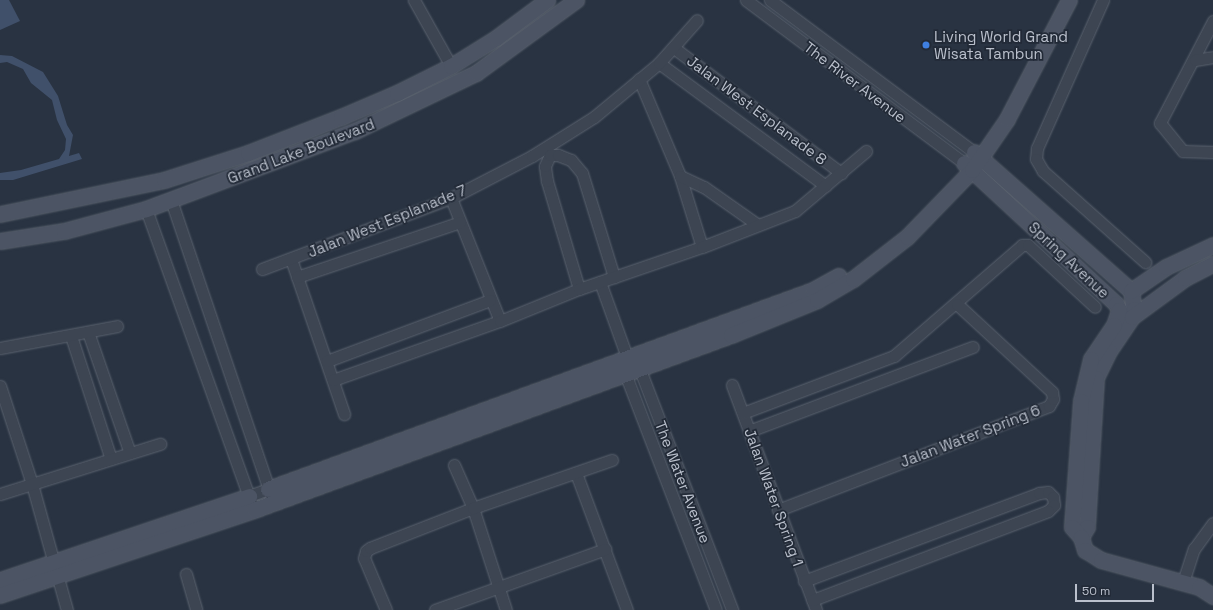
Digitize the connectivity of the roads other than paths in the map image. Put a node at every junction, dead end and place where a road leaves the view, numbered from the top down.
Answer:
1 (414, 0) edge
2 (547, 0) edge
3 (576, 0) edge
4 (746, 0) edge
5 (770, 0) edge
6 (1058, 0) edge
7 (1069, 0) edge
8 (1103, 0) edge
9 (697, 20) dead end
10 (1213, 21) edge
11 (674, 48) junction
12 (1213, 57) edge
13 (1195, 60) junction
14 (659, 63) junction
15 (451, 66) junction
16 (639, 79) junction
17 (866, 151) dead end
18 (1213, 152) edge
19 (979, 153) junction
20 (191, 172) junction
21 (841, 173) junction
22 (680, 176) junction
23 (826, 186) junction
24 (198, 190) junction
25 (103, 193) junction
26 (451, 198) junction
27 (171, 200) junction
28 (146, 209) junction
29 (0, 214) edge
30 (111, 218) junction
31 (460, 222) junction
32 (758, 225) junction
33 (0, 241) edge
34 (1213, 245) edge
35 (702, 247) junction
36 (291, 259) junction
37 (1145, 262) dead end
38 (1213, 264) edge
39 (262, 269) dead end
40 (297, 277) junction
41 (614, 277) junction
42 (600, 282) junction
43 (579, 290) junction
44 (1131, 291) junction
45 (490, 300) junction
46 (957, 304) junction
47 (1095, 307) dead end
48 (1132, 317) junction
49 (500, 321) junction
50 (116, 326) dead end
51 (88, 332) junction
52 (71, 336) junction
53 (973, 347) dead end
54 (0, 348) edge
55 (627, 357) junction
56 (327, 361) junction
57 (633, 371) junction
58 (333, 380) junction
59 (732, 385) dead end
60 (0, 386) edge
61 (743, 413) junction
62 (344, 414) dead end
63 (660, 419) junction
64 (645, 424) junction
65 (749, 431) junction
66 (160, 444) dead end
67 (130, 453) junction
68 (112, 460) junction
69 (612, 460) dead end
70 (454, 465) dead end
71 (576, 473) junction
72 (32, 484) junction
73 (268, 489) junction
74 (0, 493) edge
75 (249, 496) junction
76 (274, 503) junction
77 (473, 508) junction
78 (254, 510) junction
79 (778, 510) junction
80 (1213, 522) edge
81 (1081, 537) junction
82 (604, 549) junction
83 (56, 570) junction
84 (186, 574) dead end
85 (0, 580) edge
86 (804, 581) junction
87 (1183, 582) junction
88 (497, 586) junction
89 (0, 595) edge
90 (1213, 596) edge
91 (814, 605) edge
92 (67, 610) edge
93 (196, 610) edge
94 (386, 610) edge
95 (435, 610) edge
96 (506, 610) edge
97 (627, 610) edge
98 (716, 610) edge
99 (732, 610) edge

1 - 15 street
2 - 15 street, Grand Lake Boulevard
3 - 24 street, Grand Lake Boulevard
4 - 19 street, The River Avenue
5 - 19 street, The River Avenue
6 - 19 street
7 - 19 street
8 - 37 street
9 - 11 street, Jalan West Esplanade 7
10 - 13 street
11 - 14 street, Jalan West Esplanade 7
11 - 21 street, Jalan West Esplanade 8
12 - 13 street
13 - 18 street
14 - 16 street, Jalan West Esplanade 7
14 - 23 street
15 - 20 street, Grand Lake Boulevard
16 - 22 street
16 - 26 street, Jalan West Esplanade 7
17 - 21 street
19 - 44 street, Spring Avenue
19 - 55 street
19 - 57 street
19 - 81 street, Spring Avenue
20 - 24 street
20 - 25 street, Grand Lake Boulevard
21 - 23 street
22 - 32 street
22 - 35 street
23 - 32 street
24 - 27 street, Grand Lake Boulevard
25 - 29 street, Grand Lake Boulevard
25 - 30 street
26 - 31 street
26 - 36 street, Jalan West Esplanade 7
27 - 28 street, Grand Lake Boulevard
27 - 73 street
28 - 30 street, Grand Lake Boulevard
28 - 75 street
30 - 33 street, Grand Lake Boulevard
31 - 40 street
31 - 45 street
32 - 35 street
34 - 44 street
35 - 41 street
36 - 39 street, Jalan West Esplanade 7
36 - 40 street
38 - 48 street
40 - 56 street
41 - 42 street
41 - 43 street
42 - 43 street
42 - 55 street, The Water Avenue
43 - 49 street
44 - 48 street
45 - 49 street
45 - 56 street
46 - 47 street
46 - 61 street
46 - 79 street, Jalan Water Spring 6
48 - 81 street
49 - 58 street
50 - 51 street
51 - 52 street
51 - 67 street
52 - 54 street
52 - 68 street
53 - 65 street
55 - 57 street, The Water Avenue
55 - 73 street
56 - 58 street
57 - 63 street, The Water Avenue
57 - 64 street, The Water Avenue
57 - 76 street
58 - 62 street
59 - 61 street, Jalan Water Spring 1
60 - 72 street
61 - 65 street, Jalan Water Spring 1
63 - 64 street
63 - 99 street, The Water Avenue
64 - 98 street, The Water Avenue
65 - 79 street, Jalan Water Spring 1
66 - 67 street
67 - 68 street
68 - 72 street
69 - 71 street
70 - 77 street
71 - 77 street
71 - 82 street
72 - 74 street
72 - 83 street
73 - 75 street
73 - 76 street
75 - 78 street
75 - 83 street
76 - 78 street
77 - 88 street
77 - 94 street
78 - 83 street
79 - 86 street, Jalan Water Spring 1
80 - 87 street
81 - 87 street, Spring Avenue
82 - 88 street
82 - 97 street
83 - 85 street
83 - 89 street
83 - 92 street
84 - 93 street
86 - 91 street, Jalan Water Spring 1
86 - 91 street
87 - 90 street, Spring Avenue
88 - 95 street
88 - 96 street

